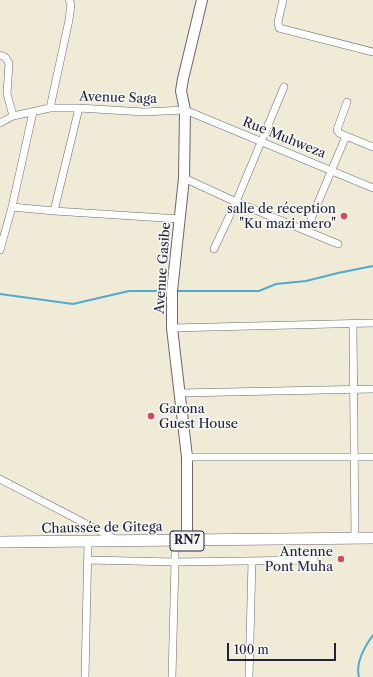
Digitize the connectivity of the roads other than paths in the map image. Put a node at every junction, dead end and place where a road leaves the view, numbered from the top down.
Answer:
1 (69, 0) edge
2 (202, 0) edge
3 (283, 0) edge
4 (373, 52) edge
5 (0, 56) edge
6 (284, 87) dead end
7 (347, 102) dead end
8 (50, 108) junction
9 (79, 108) junction
10 (185, 110) junction
11 (33, 112) junction
12 (13, 116) junction
13 (0, 122) edge
14 (346, 136) junction
15 (260, 141) junction
16 (373, 147) edge
17 (332, 170) junction
18 (184, 178) junction
19 (373, 188) edge
20 (236, 202) junction
21 (12, 207) junction
22 (54, 211) junction
23 (180, 219) junction
24 (306, 231) junction
25 (338, 244) dead end
26 (214, 249) dead end
27 (0, 250) edge
28 (373, 323) edge
29 (353, 324) junction
30 (172, 328) junction
31 (354, 389) junction
32 (373, 389) edge
33 (179, 393) junction
34 (373, 456) edge
35 (187, 457) junction
36 (354, 457) junction
37 (0, 479) edge
38 (355, 538) junction
39 (373, 538) edge
40 (119, 541) junction
41 (175, 541) junction
42 (187, 541) junction
43 (0, 542) edge
44 (88, 542) junction
45 (88, 560) junction
46 (314, 560) dead end
47 (252, 561) junction
48 (175, 562) junction
49 (85, 677) edge
50 (172, 677) edge
51 (249, 677) edge

1 - 8 street
2 - 10 street, Avenue Gasibe
3 - 4 street
5 - 12 street
6 - 15 street
7 - 14 street
8 - 9 street, Avenue Saga
8 - 11 street, Avenue Saga
9 - 10 street, Avenue Saga
9 - 22 street
10 - 15 street, Rue Muhweza
10 - 18 street, Avenue Gasibe
11 - 12 street, Avenue Saga
11 - 21 street
12 - 13 street, Avenue Saga
14 - 16 street
14 - 17 street
15 - 17 street, Rue Muhweza
15 - 20 street
17 - 19 street, Rue Muhweza
17 - 24 street
18 - 20 street
18 - 23 street, Avenue Gasibe
20 - 24 street
20 - 26 street
21 - 22 street
21 - 27 street
22 - 23 street
23 - 30 street, Avenue Gasibe
24 - 25 street
28 - 29 street
29 - 30 street
29 - 31 street
30 - 33 street, Avenue Gasibe
31 - 32 street
31 - 33 street
31 - 36 street
33 - 35 street, Avenue Gasibe
34 - 36 street
35 - 36 street
35 - 42 street, Avenue Gasibe
36 - 38 street
37 - 40 street
38 - 39 main road, Chaussée de Gitega / RN7
38 - 42 main road, Chaussée de Gitega / RN7
40 - 41 main road, Chaussée de Gitega / RN7
40 - 44 main road, Chaussée de Gitega / RN7
41 - 42 main road, Chaussée de Gitega / RN7
41 - 48 street
43 - 44 main road, Chaussée de Gitega / RN7
44 - 45 street
45 - 48 street
45 - 49 street
46 - 47 street
47 - 48 street
47 - 51 street
48 - 50 street

